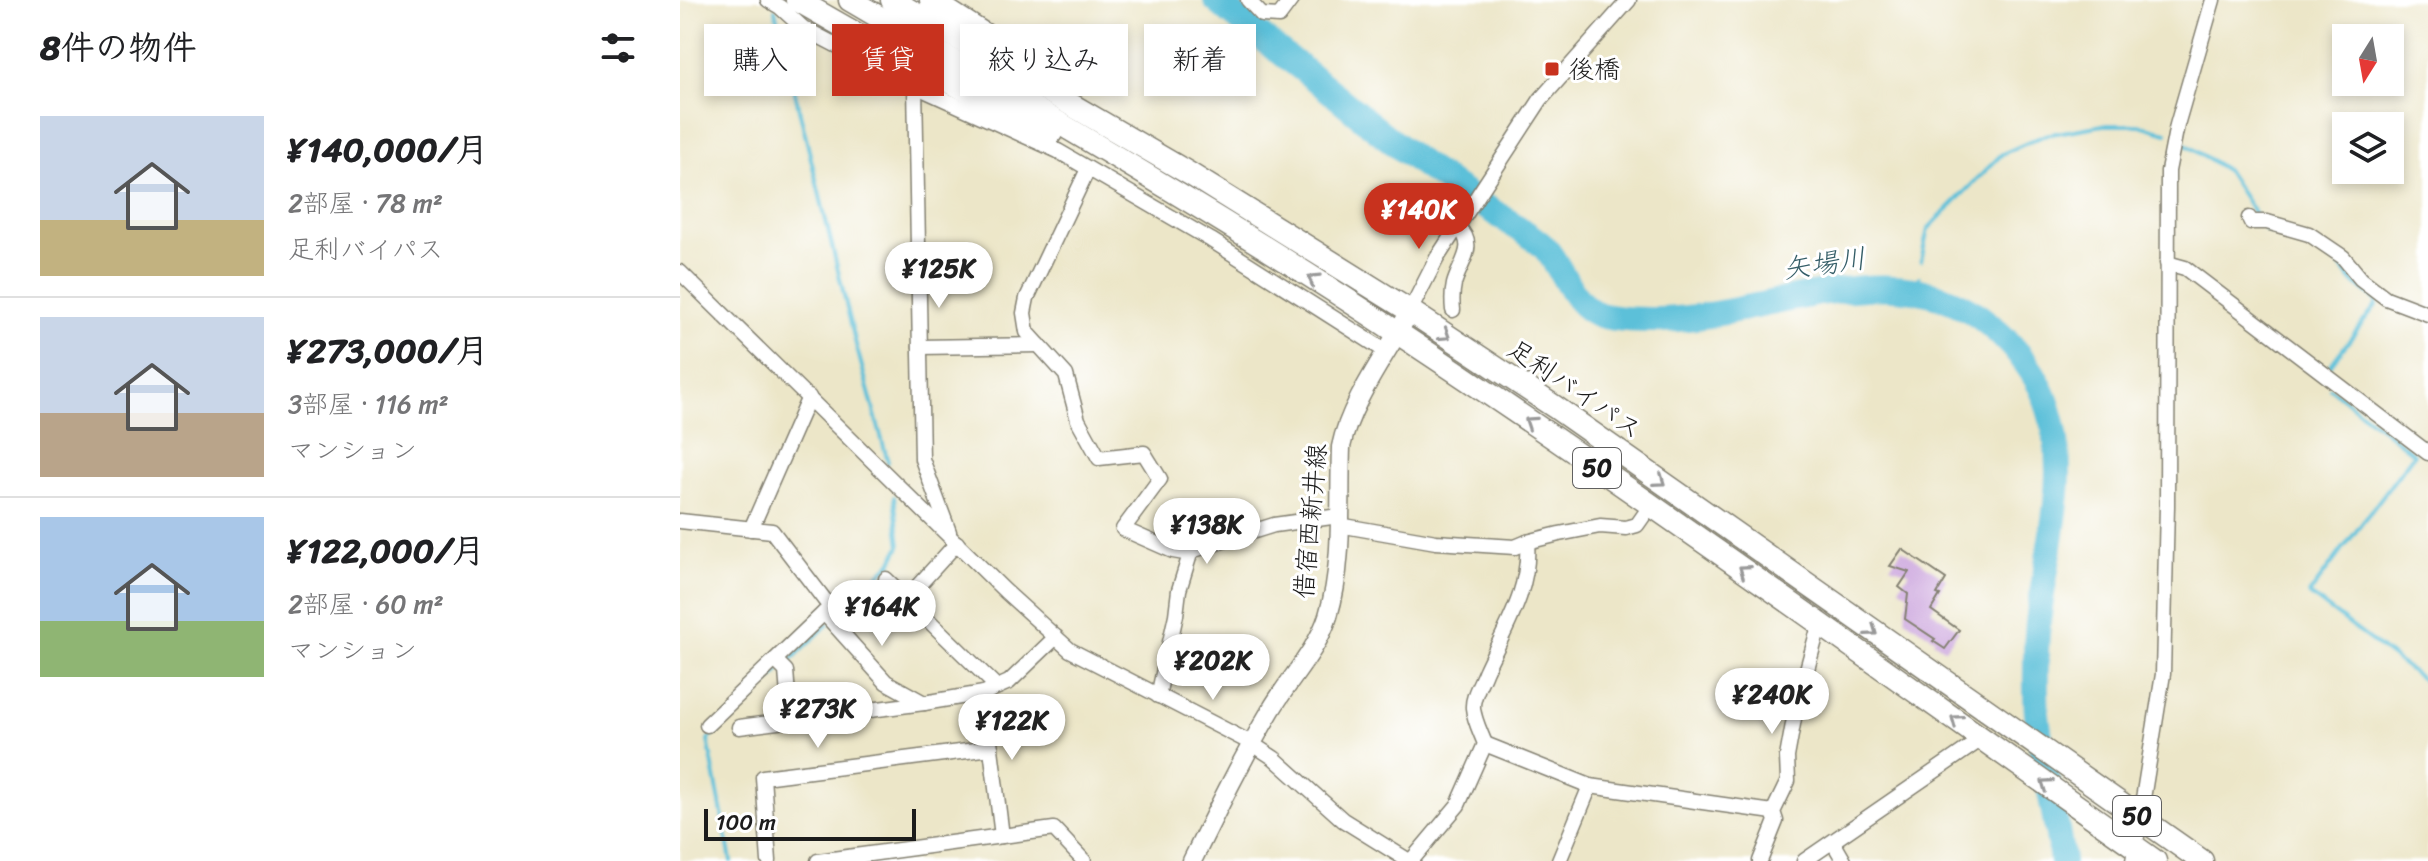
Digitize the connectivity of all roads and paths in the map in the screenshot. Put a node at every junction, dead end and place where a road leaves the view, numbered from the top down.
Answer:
1 (768, 0) edge
2 (797, 0) edge
3 (850, 0) edge
4 (892, 0) edge
5 (931, 0) edge
6 (1248, 0) edge
7 (1291, 0) edge
8 (1629, 0) edge
9 (2213, 0) edge
10 (832, 43) edge
11 (915, 96) edge
12 (937, 96) edge
13 (1038, 99) junction
14 (1088, 169) junction
15 (1190, 174) junction
16 (1164, 186) junction
17 (2249, 218) dead end
18 (1457, 226) junction
19 (2167, 263) junction
20 (680, 272) edge
21 (1453, 310) dead end
22 (1410, 311) junction
23 (2428, 314) edge
24 (1392, 343) junction
25 (1039, 345) junction
26 (920, 347) junction
27 (809, 397) junction
28 (2428, 453) edge
29 (1651, 505) junction
30 (1339, 520) junction
31 (680, 521) edge
32 (751, 529) junction
33 (954, 540) junction
34 (1527, 542) junction
35 (1190, 554) junction
36 (886, 579) dead end
37 (906, 599) junction
38 (824, 613) junction
39 (1820, 622) junction
40 (1056, 637) junction
41 (775, 660) junction
42 (990, 690) junction
43 (1158, 696) junction
44 (924, 703) junction
45 (790, 720) junction
46 (707, 725) dead end
47 (739, 727) dead end
48 (1983, 738) junction
49 (1251, 743) junction
50 (1485, 744) junction
51 (991, 748) junction
52 (1590, 786) junction
53 (1773, 812) junction
54 (2139, 817) junction
55 (1002, 836) junction
56 (1833, 842) junction
57 (2135, 854) edge
58 (769, 861) edge
59 (818, 861) edge
60 (1084, 861) edge
61 (1192, 861) edge
62 (1410, 861) edge
63 (1559, 861) edge
64 (1760, 861) edge
65 (1804, 861) edge
66 (1844, 861) edge
67 (2155, 861) edge
68 (2202, 861) edge

1 - 10 street
2 - 16 highway, 50
3 - 13 highway, 足利バイパス / 50
4 - 13 highway, 足利バイパス / 50
5 - 15 highway, 50
6 - 7 street
8 - 18 street
9 - 19 street
11 - 26 street
12 - 14 street
13 - 15 highway, 足利バイパス / 50
13 - 16 highway, 足利バイパス / 50
14 - 24 street
14 - 25 street
15 - 22 highway, 足利バイパス / 50
24 -> 16 highway, 足利バイパス / 50
17 - 23 street
18 - 21 street
18 - 22 street
19 - 28 street
19 - 54 street
20 - 27 street
22 - 24 main road, 借宿西新井線
22 -> 54 highway, 足利バイパス / 50
29 -> 24 highway, 足利バイパス / 50
24 - 30 main road, 借宿西新井線
25 - 26 street
25 - 35 street
26 - 33 street
27 - 32 street
27 - 33 street
29 - 34 street
39 -> 29 highway, 足利バイパス / 50
30 - 34 street
30 - 35 street
30 - 49 main road, 借宿西新井線
31 - 32 street
32 - 38 street
33 - 37 street
33 - 40 street
34 - 50 street
35 - 43 street
36 - 37 street
37 - 42 street
38 - 41 street
38 - 44 street
48 -> 39 highway, 足利バイパス / 50
39 - 53 street
40 - 42 street
40 - 43 street
41 - 45 street
41 - 46 street
42 - 44 street
42 - 51 street
43 - 49 street
44 - 45 street
45 - 47 street
48 - 56 street
57 -> 48 highway, 足利バイパス / 50
49 - 61 main road, 借宿西新井線
49 - 62 street
50 - 52 street
50 - 62 street
51 - 55 street
51 - 58 street
52 - 53 street
52 - 63 street
53 - 64 street
54 - 57 street
54 - 68 highway, 足利バイパス / 50
55 - 59 street
55 - 60 street
56 - 65 street
56 - 66 street
57 - 67 highway, 足利バイパス / 50

